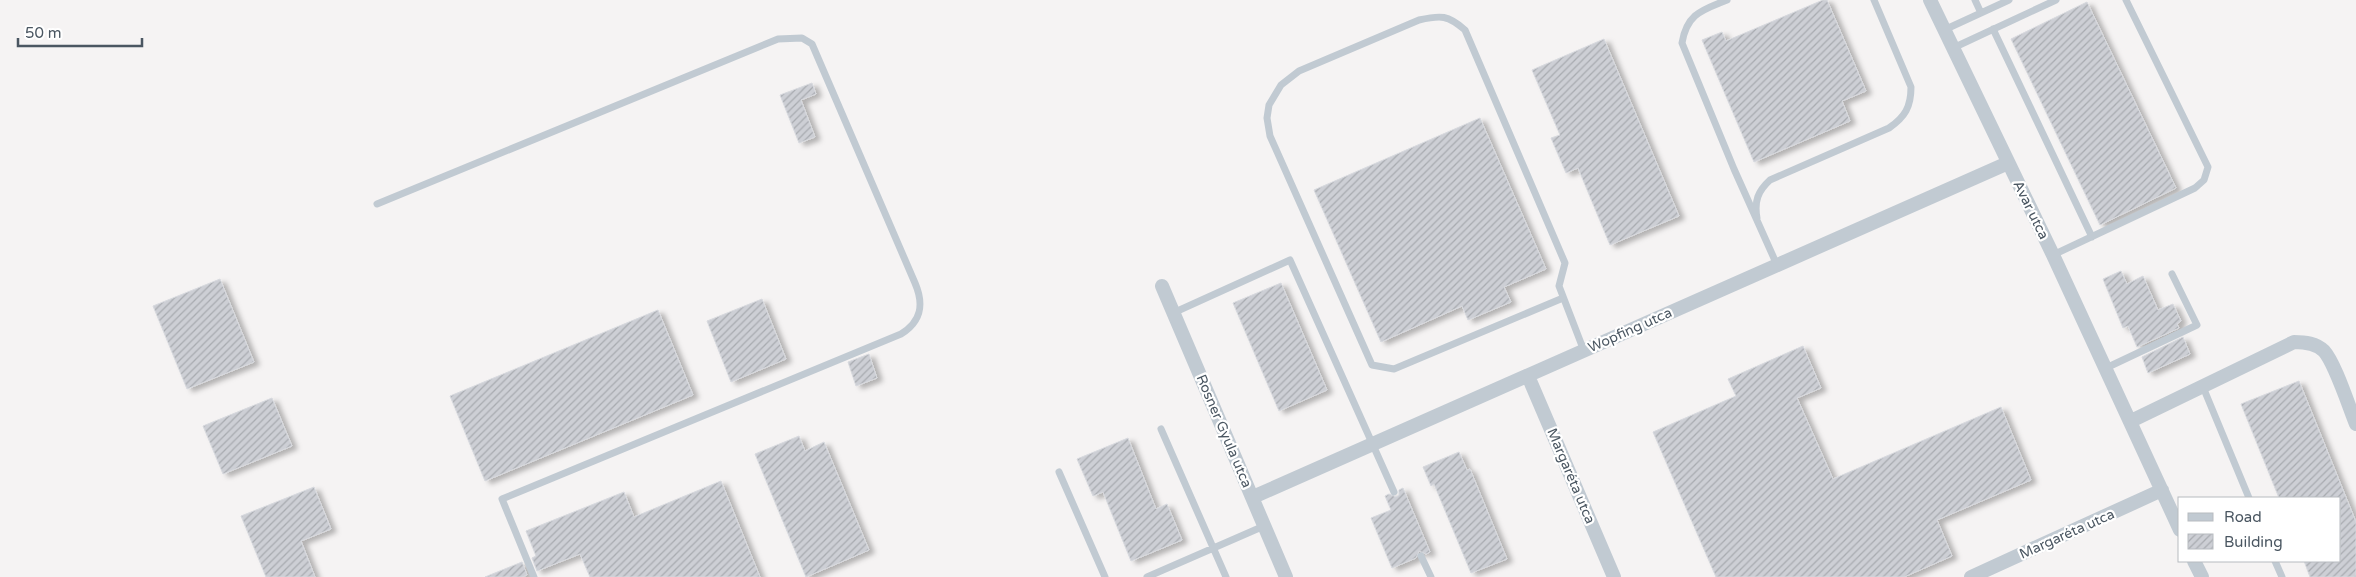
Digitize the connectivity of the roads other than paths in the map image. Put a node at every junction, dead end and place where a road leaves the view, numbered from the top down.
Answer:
1 (1727, 0) edge
2 (1874, 0) edge
3 (1930, 0) edge
4 (1975, 0) edge
5 (2009, 0) edge
6 (2056, 0) edge
7 (2126, 0) edge
8 (1981, 13) junction
9 (1993, 29) junction
10 (1944, 30) junction
11 (1952, 48) junction
12 (2008, 163) junction
13 (377, 204) dead end
14 (1757, 218) junction
15 (2092, 237) junction
16 (2053, 254) junction
17 (1777, 265) junction
18 (2172, 274) dead end
19 (1162, 286) dead end
20 (1563, 298) junction
21 (1173, 313) junction
22 (1584, 351) junction
23 (2106, 368) junction
24 (1528, 376) junction
25 (2203, 387) junction
26 (2131, 421) junction
27 (2356, 424) edge
28 (1161, 429) dead end
29 (1372, 444) junction
30 (1059, 472) dead end
31 (2162, 490) junction
32 (1394, 492) dead end
33 (2249, 497) edge
34 (1253, 498) junction
35 (1265, 526) junction
36 (2178, 526) edge
37 (1213, 548) junction
38 (1422, 556) dead end
39 (2194, 562) edge
40 (2275, 562) edge
41 (534, 577) edge
42 (1104, 577) edge
43 (1147, 577) edge
44 (1226, 577) edge
45 (1286, 577) edge
46 (1431, 577) edge
47 (1614, 577) edge
48 (1971, 577) edge
49 (2202, 577) edge
50 (2282, 577) edge

1 - 14 lane
2 - 14 lane
3 - 10 street, Avar utca
4 - 8 lane
5 - 8 lane
6 - 9 lane
7 - 15 lane
8 - 10 lane
9 - 11 lane
9 - 15 lane
10 - 11 street, Avar utca
11 - 12 street, Avar utca
12 - 16 street, Avar utca
12 - 17 street, Wopfing utca
13 - 41 lane
14 - 17 lane
15 - 16 lane
16 - 23 street, Avar utca
17 - 22 street, Wopfing utca
18 - 23 lane
19 - 21 street, Rosner Gyula utca
20 - 20 lane
20 - 22 lane
21 - 29 lane
21 - 34 street, Rosner Gyula utca
22 - 24 street, Wopfing utca
23 - 26 street, Avar utca
24 - 29 street, Wopfing utca
24 - 47 street, Margaréta utca
25 - 26 street
25 - 27 street
25 - 33 lane
26 - 31 street, Avar utca
28 - 37 lane
29 - 32 lane
29 - 34 street, Wopfing utca
30 - 42 lane
31 - 36 street, Avar utca
31 - 48 street, Margaréta utca
34 - 35 street, Rosner Gyula utca
35 - 37 lane
35 - 45 street, Rosner Gyula utca
37 - 43 lane
37 - 44 lane
38 - 46 lane
39 - 49 street
40 - 50 lane

